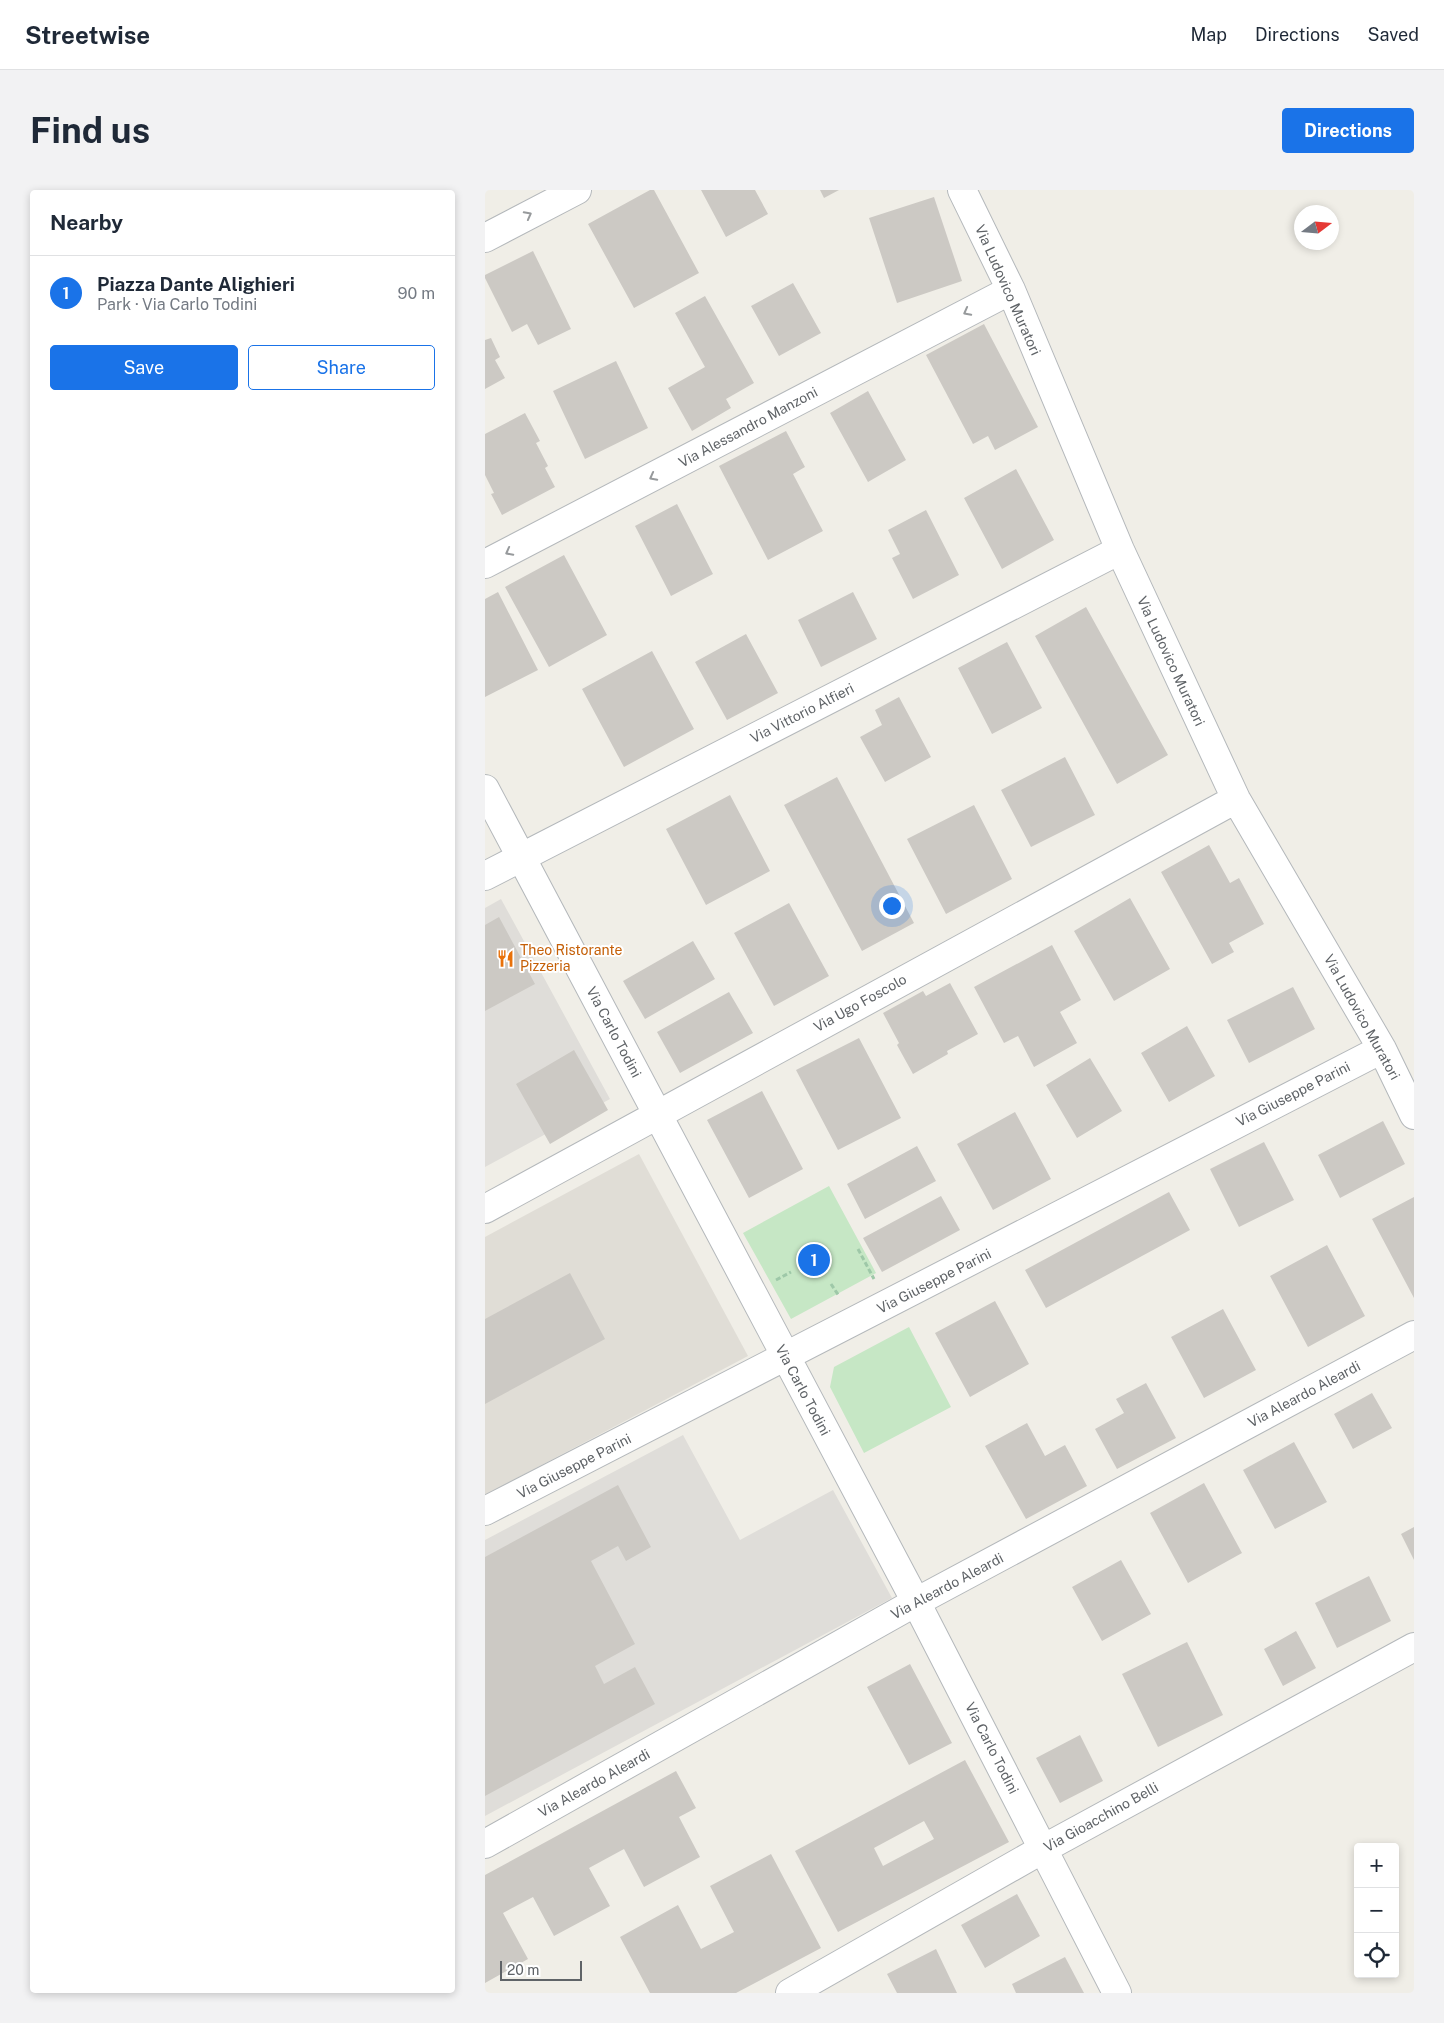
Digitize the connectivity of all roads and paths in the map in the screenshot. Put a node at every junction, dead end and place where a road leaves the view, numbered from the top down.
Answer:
1 (577, 190) edge
2 (962, 190) edge
3 (485, 238) edge
4 (1011, 290) junction
5 (1120, 550) junction
6 (485, 564) edge
7 (485, 789) edge
8 (1235, 799) junction
9 (522, 856) junction
10 (485, 876) edge
11 (1382, 1049) junction
12 (657, 1114) junction
13 (1414, 1114) edge
14 (485, 1209) edge
15 (859, 1249) dead end
16 (791, 1272) dead end
17 (773, 1282) dead end
18 (831, 1284) dead end
19 (839, 1296) dead end
20 (887, 1305) junction
21 (1414, 1335) edge
22 (785, 1358) junction
23 (485, 1511) edge
24 (916, 1602) junction
25 (1414, 1647) edge
26 (485, 1844) edge
27 (1043, 1849) junction
28 (790, 1993) edge
29 (1117, 1993) edge

3 -> 1 street
2 - 4 street, Via Ludovico Muratori
4 - 5 street, Via Ludovico Muratori
4 -> 6 street, Via Alessandro Manzoni
5 - 8 street, Via Ludovico Muratori
5 - 9 street, Via Vittorio Alfieri
7 - 9 street, Via Carlo Todini
8 - 11 street, Via Ludovico Muratori
8 - 12 street, Via Ugo Foscolo
9 - 10 street, Via Vittorio Alfieri
9 - 12 street, Via Carlo Todini
11 - 13 street, Via Ludovico Muratori
11 - 20 street, Via Giuseppe Parini
12 - 14 street, Via Ugo Foscolo
12 - 22 street, Via Carlo Todini
15 - 20 path
16 - 17 path
18 - 19 path
20 - 22 street, Via Giuseppe Parini
21 - 24 street, Via Aleardo Aleardi
22 - 23 street, Via Giuseppe Parini
22 - 24 street, Via Carlo Todini
24 - 26 street, Via Aleardo Aleardi
24 - 27 street, Via Carlo Todini
25 - 27 street, Via Gioacchino Belli
27 - 28 street, Via Gioacchino Belli
27 - 29 street, Via Carlo Todini

